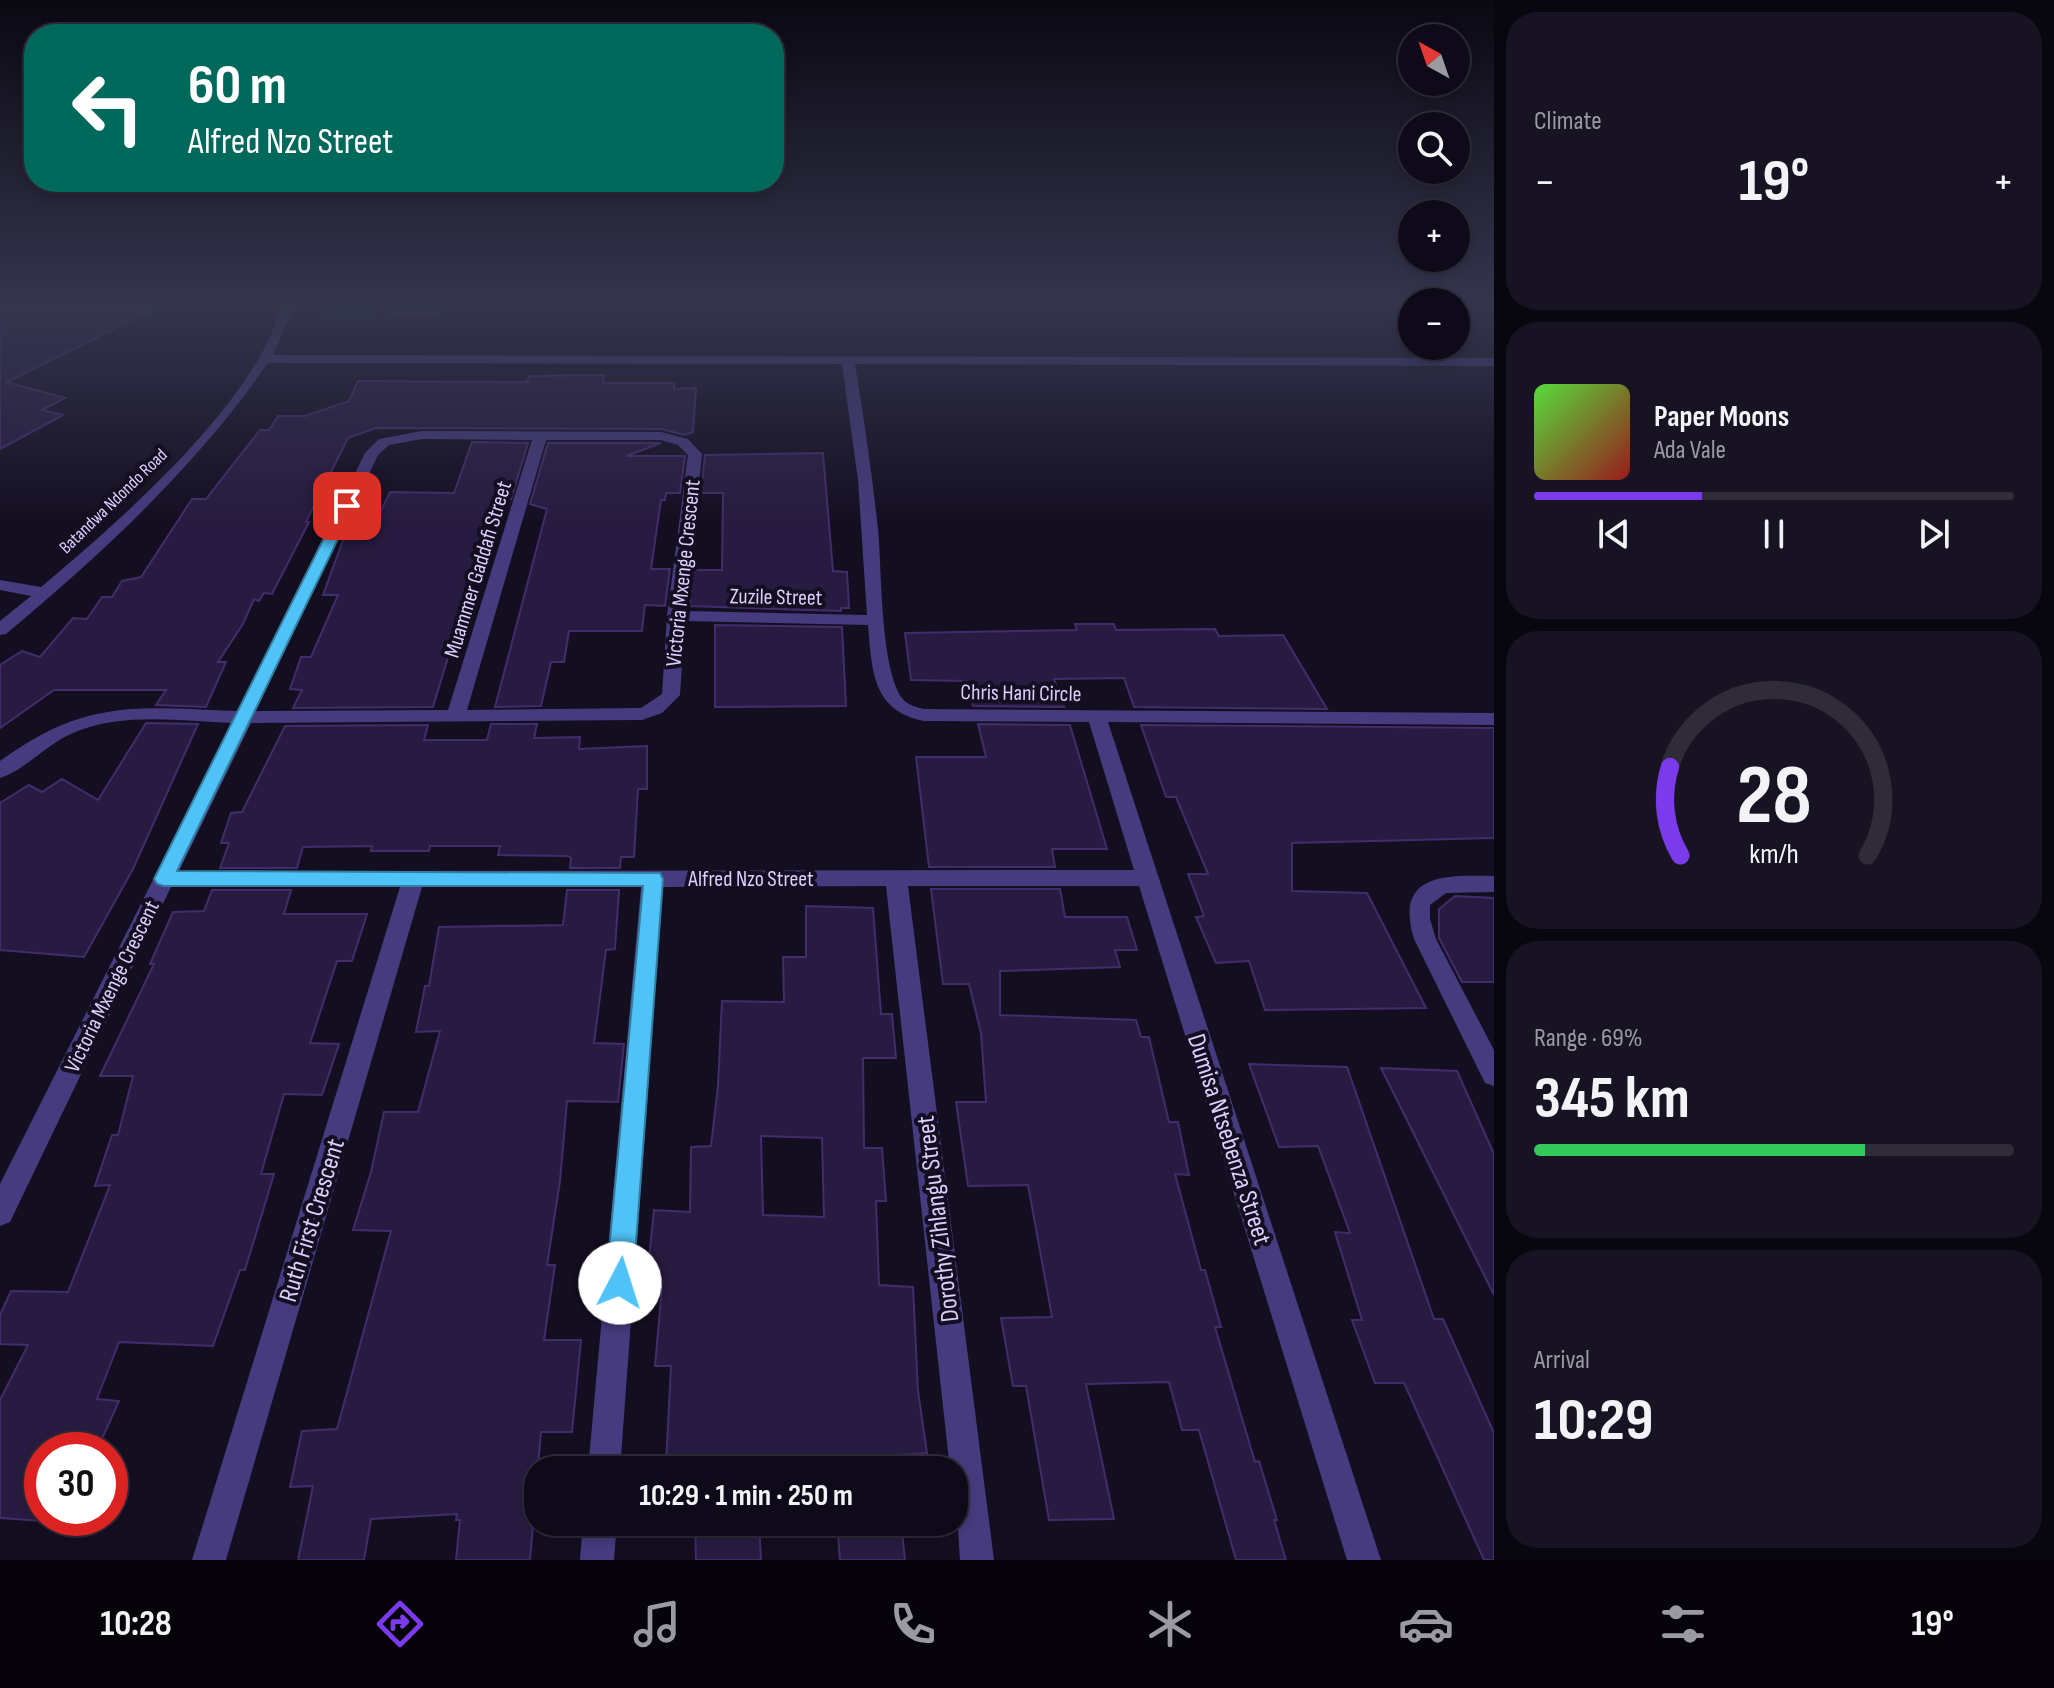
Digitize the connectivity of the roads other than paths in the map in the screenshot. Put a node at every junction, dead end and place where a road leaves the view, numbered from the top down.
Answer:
1 (249, 379) edge
2 (850, 379) edge
3 (540, 436) junction
4 (0, 585) edge
5 (45, 593) junction
6 (676, 616) junction
7 (876, 620) junction
8 (0, 630) edge
9 (456, 715) junction
10 (244, 717) junction
11 (1097, 718) junction
12 (1494, 719) edge
13 (0, 771) edge
14 (896, 878) junction
15 (1146, 878) junction
16 (164, 879) junction
17 (413, 879) junction
18 (653, 879) junction
19 (1494, 884) edge
20 (1494, 1075) edge
21 (0, 1213) edge
22 (605, 1456) edge
23 (599, 1536) edge
24 (209, 1560) edge
25 (597, 1560) edge
26 (977, 1560) edge
27 (1364, 1560) edge

1 - 5 street, Batandwa Ndondo Road
2 - 7 street, Chris Hani Circle
3 - 6 street, Victoria Mxenge Crescent
3 - 9 street, Muammer Gaddafi Street
3 - 10 street, Victoria Mxenge Crescent
4 - 5 street
5 - 8 street, Batandwa Ndondo Road
6 - 7 street, Zuzile Street
6 - 9 street, Victoria Mxenge Crescent
7 - 11 street, Chris Hani Circle
9 - 10 street, Victoria Mxenge Crescent
10 - 13 street
10 - 16 street, Victoria Mxenge Crescent
11 - 12 street, Chris Hani Circle
11 - 15 street, Dumisa Ntsebenza Street
14 - 15 street, Alfred Nzo Street
14 - 18 street, Alfred Nzo Street
14 - 26 street, Dorothy Zihlangu Street
15 - 27 street, Dumisa Ntsebenza Street
16 - 17 street, Alfred Nzo Street
16 - 21 street, Victoria Mxenge Crescent
17 - 18 street, Alfred Nzo Street
17 - 24 street, Ruth First Crescent
18 - 22 street
19 - 20 street
23 - 25 street

